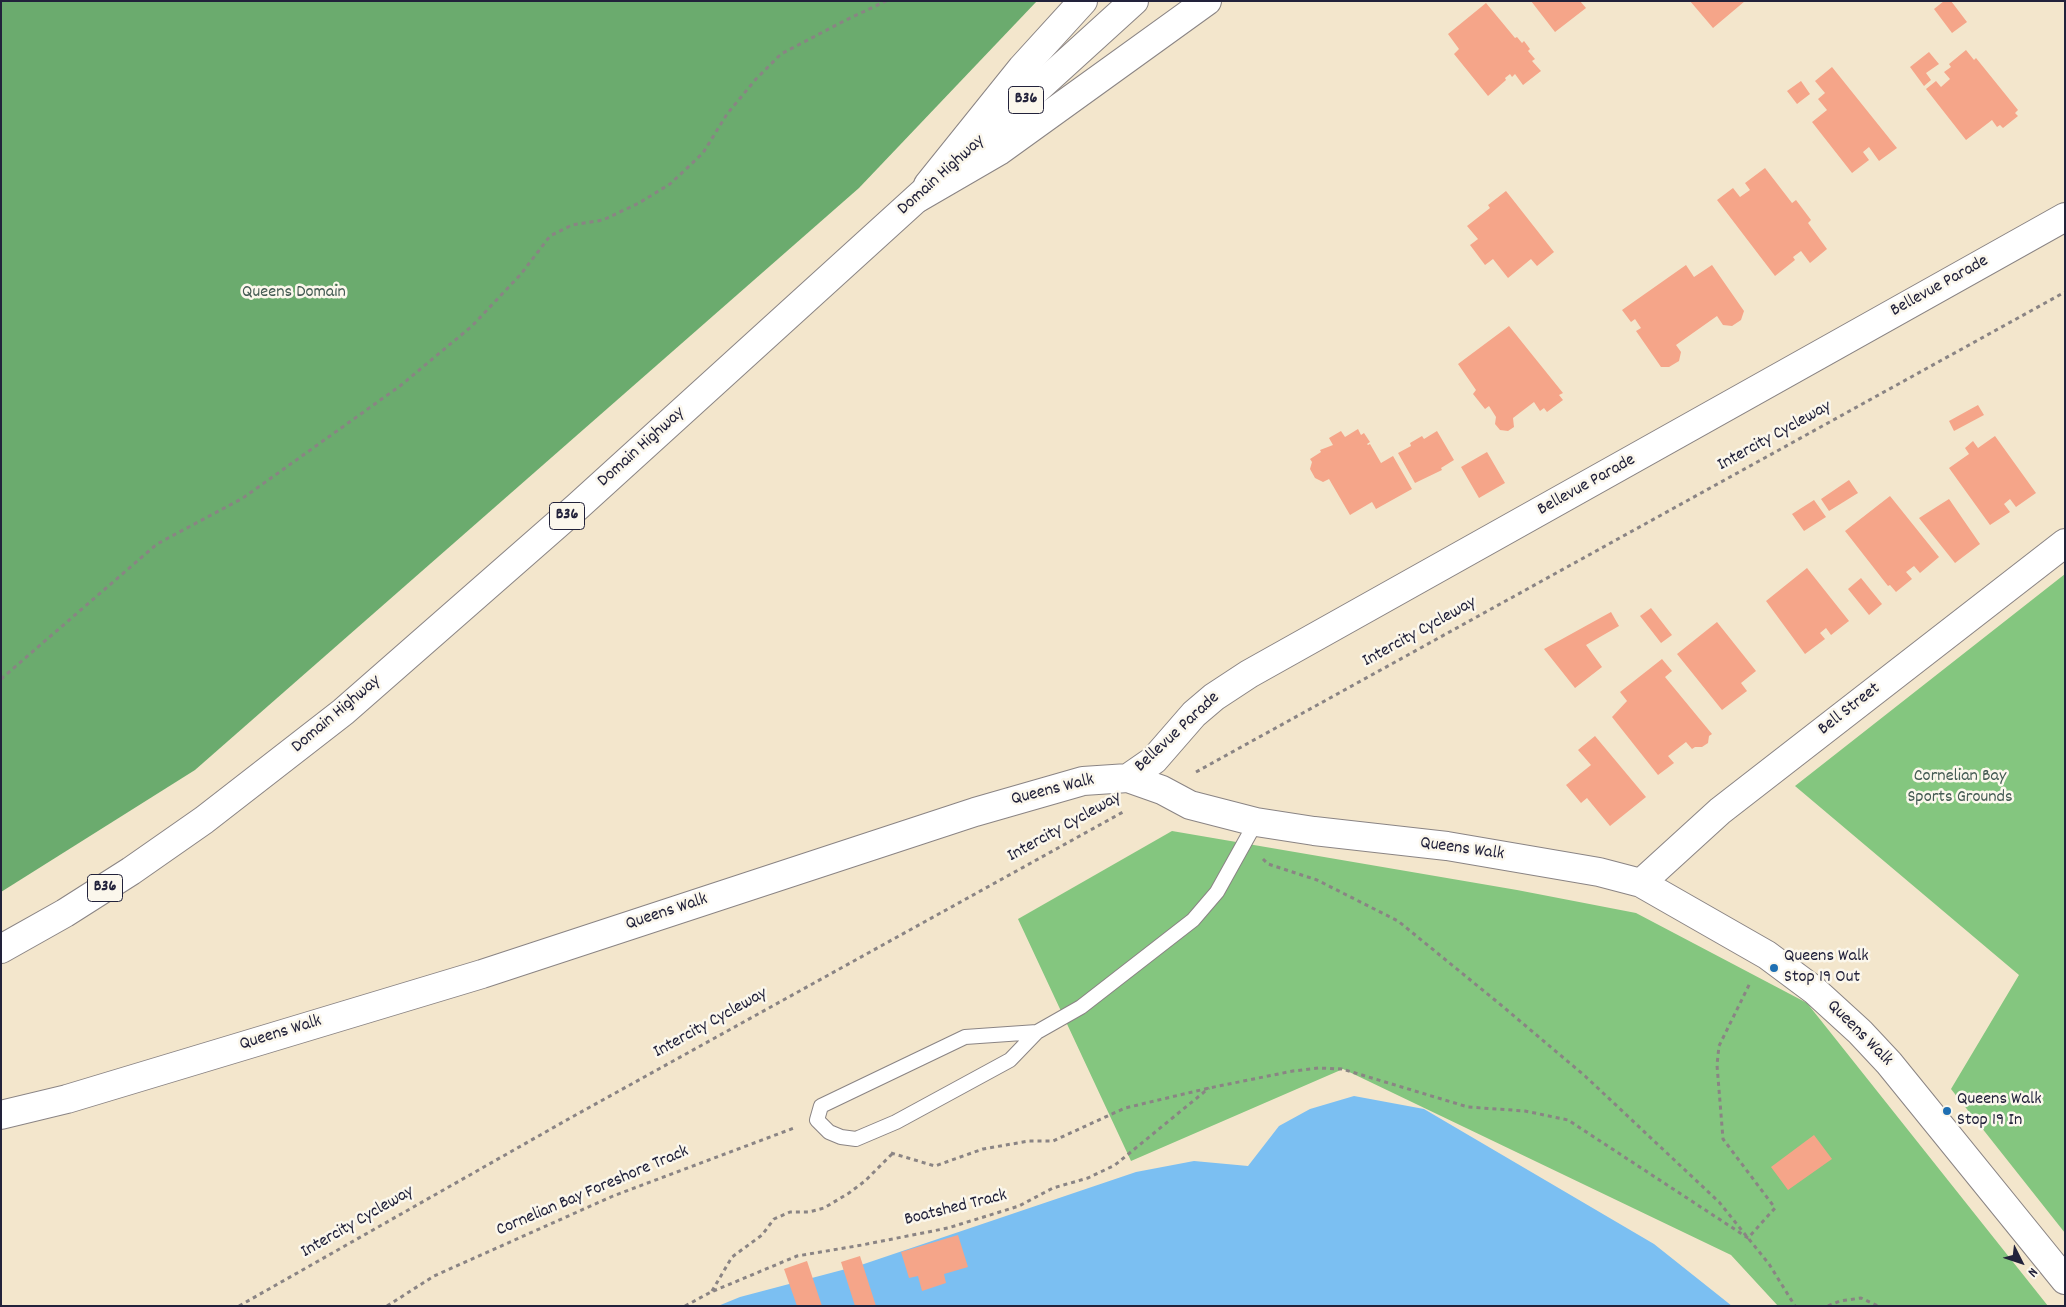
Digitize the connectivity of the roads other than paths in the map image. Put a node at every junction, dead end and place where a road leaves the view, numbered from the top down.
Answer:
1 (1083, 1) edge
2 (1134, 1) edge
3 (1207, 1) edge
4 (918, 198) junction
5 (2065, 217) edge
6 (2065, 543) edge
7 (1128, 778) junction
8 (1250, 832) junction
9 (1641, 882) junction
10 (1, 949) edge
11 (1037, 1032) junction
12 (1, 1115) edge
13 (2065, 1280) edge

1 - 4 main road
2 - 4 main road, Domain Highway / B36
3 - 4 main road
4 - 10 main road, Domain Highway / B36
5 - 7 main road, Bellevue Parade
6 - 9 main road, Bell Street
7 - 8 main road, Queens Walk
7 - 12 main road, Queens Walk
8 - 9 main road, Queens Walk
8 - 11 lane
9 - 13 main road, Queens Walk
11 - 11 lane

